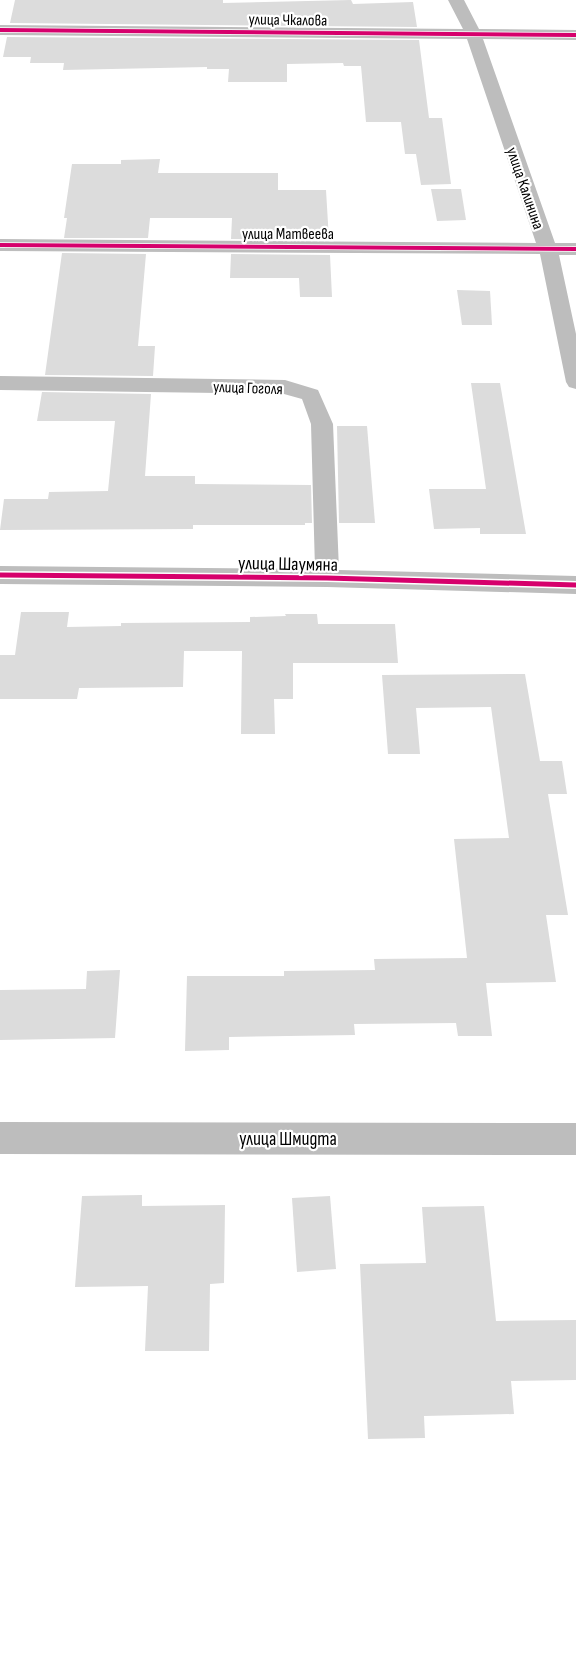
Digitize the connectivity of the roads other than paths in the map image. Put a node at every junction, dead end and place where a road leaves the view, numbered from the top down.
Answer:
1 (456, 0) edge
2 (0, 30) edge
3 (473, 34) junction
4 (576, 34) edge
5 (0, 245) edge
6 (548, 249) junction
7 (576, 249) edge
8 (576, 382) edge
9 (0, 383) edge
10 (0, 575) edge
11 (327, 578) junction
12 (576, 585) edge
13 (0, 1138) edge
14 (576, 1139) edge

1 - 3 street, улица Калинина
2 - 3 street, улица Чкалова
3 - 4 street, улица Чкалова
3 - 6 street, улица Калинина
5 - 6 street, улица Матвеева
6 - 7 street, улица Матвеева
6 - 8 street, улица Калинина
9 - 11 street, улица Гоголя
10 - 11 street, улица Шаумяна
11 - 12 street, улица Шаумяна
13 - 14 street, улица Шмидта

